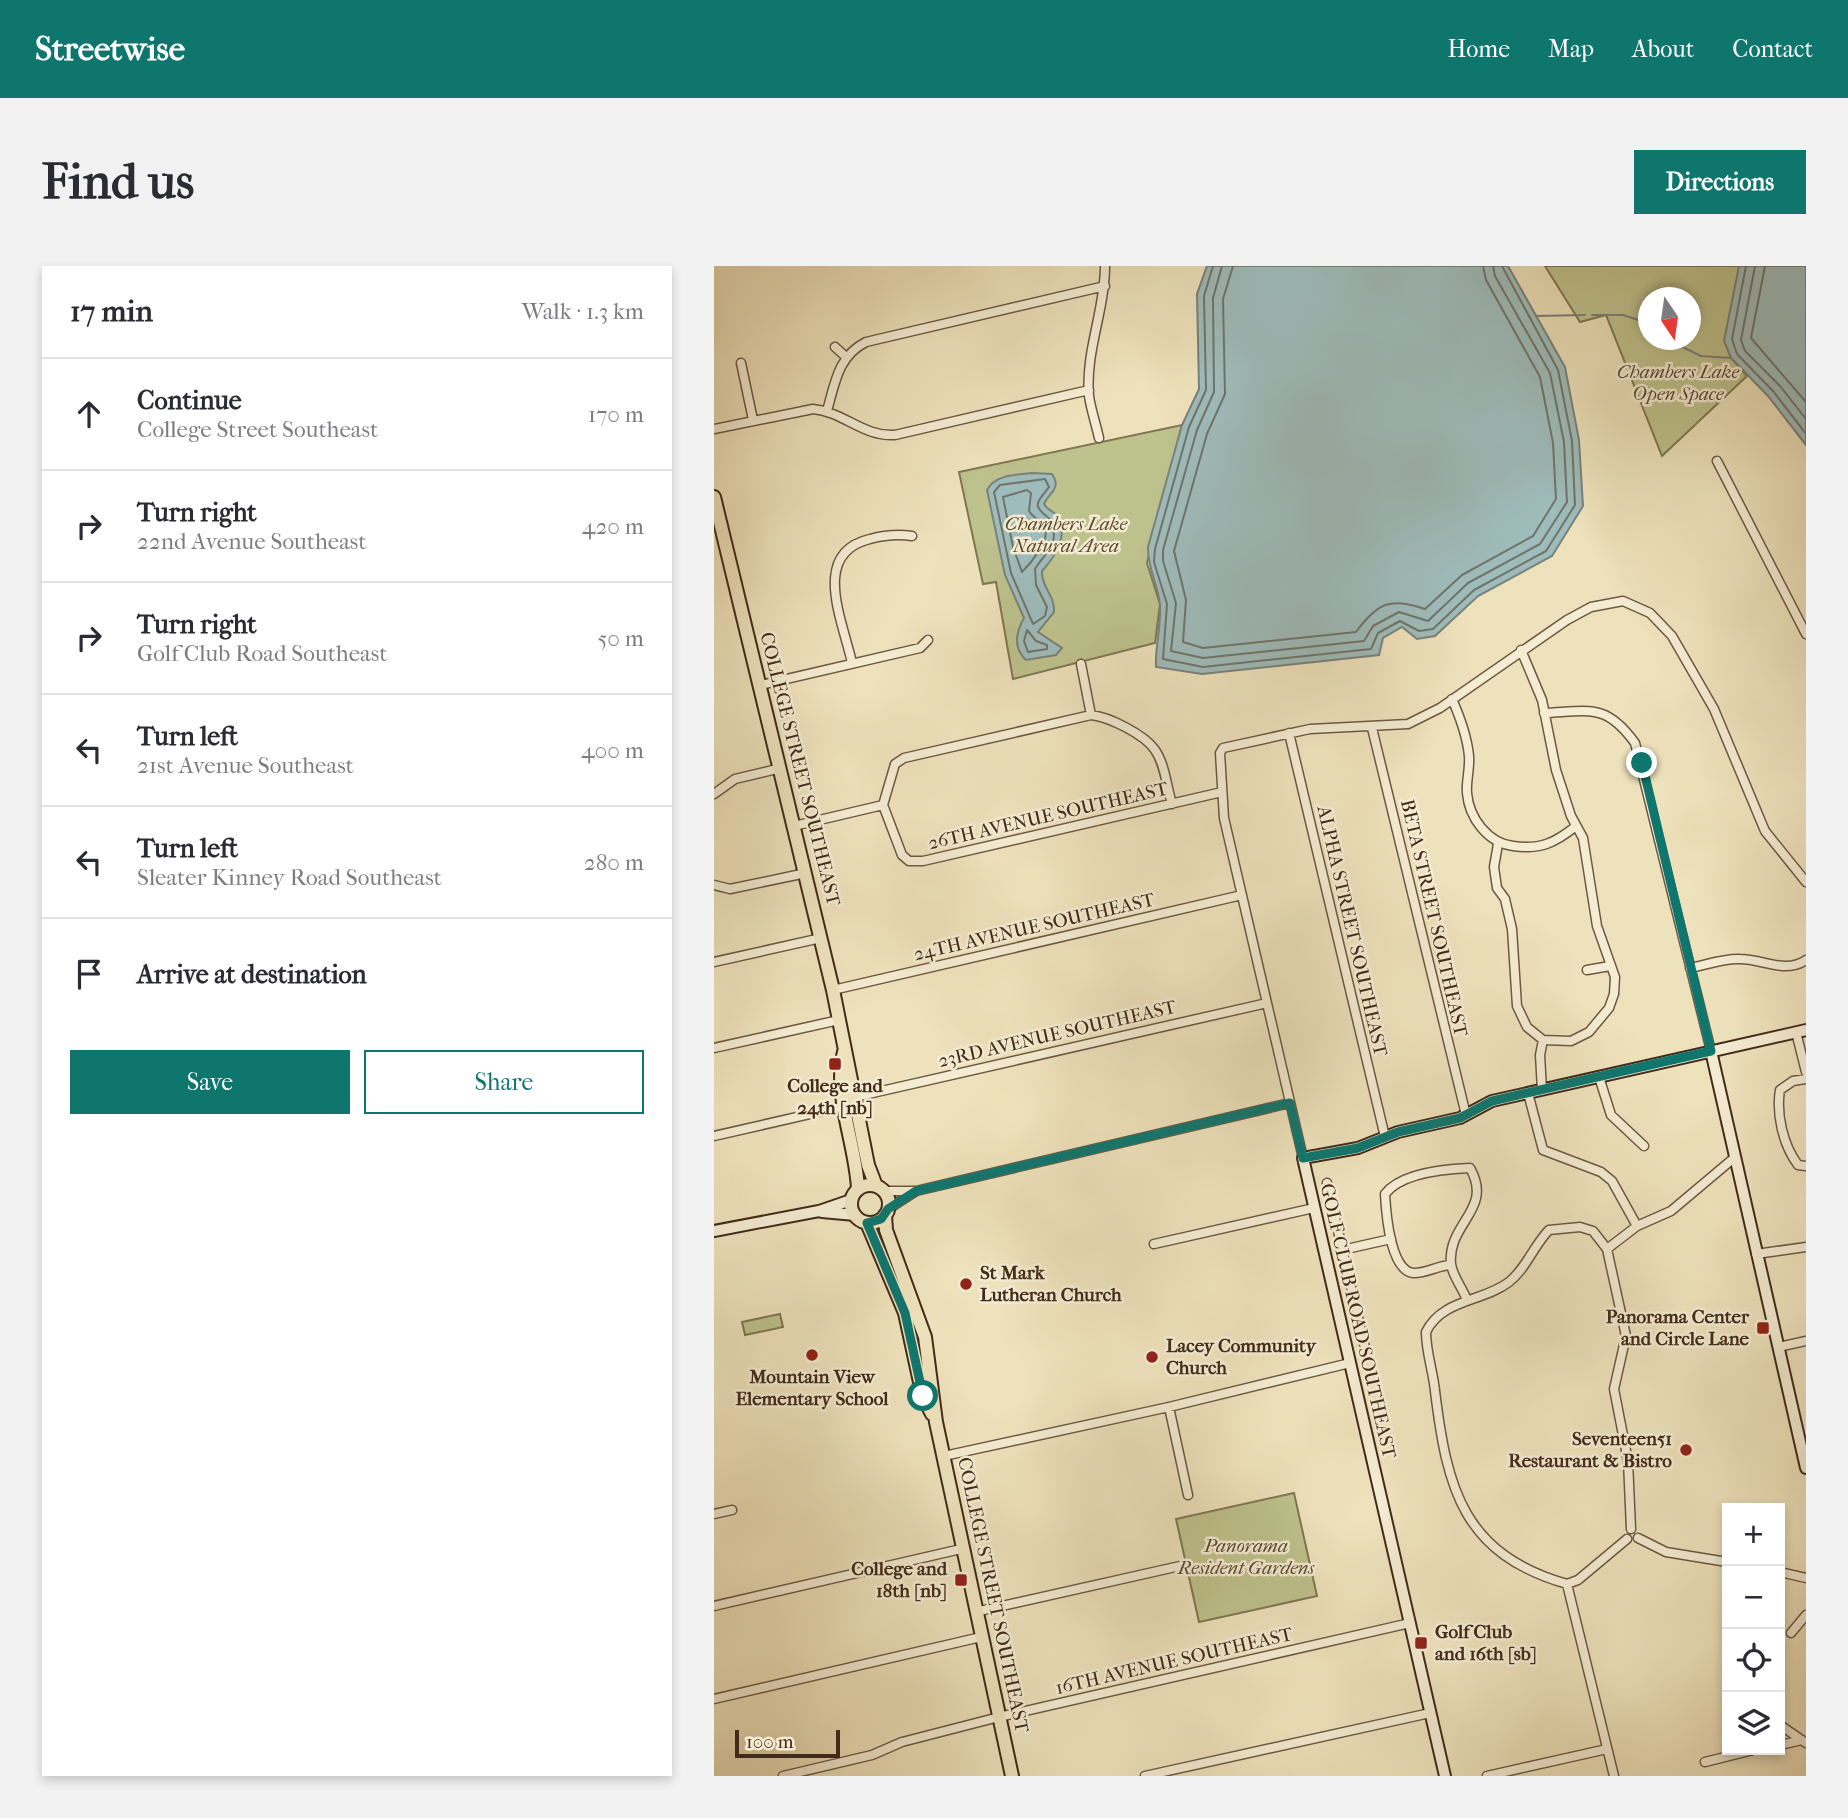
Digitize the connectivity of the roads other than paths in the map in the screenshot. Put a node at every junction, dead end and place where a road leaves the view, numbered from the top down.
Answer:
1 (1105, 266) edge
2 (1105, 286) junction
3 (835, 346) dead end
4 (845, 356) junction
5 (741, 363) dead end
6 (1089, 390) junction
7 (827, 411) junction
8 (753, 421) junction
9 (714, 429) edge
10 (869, 433) junction
11 (1099, 438) dead end
12 (865, 444) dead end
13 (1717, 461) dead end
14 (714, 497) edge
15 (717, 526) edge
16 (912, 536) dead end
17 (1806, 634) edge
18 (928, 640) dead end
19 (1521, 650) junction
20 (852, 663) junction
21 (1081, 664) dead end
22 (761, 685) junction
23 (1452, 699) junction
24 (1544, 713) junction
25 (1091, 715) junction
26 (1372, 728) junction
27 (1289, 733) junction
28 (781, 768) junction
29 (1222, 792) junction
30 (714, 794) edge
31 (1171, 804) junction
32 (883, 805) junction
33 (794, 826) junction
34 (1576, 826) junction
35 (1498, 844) junction
36 (806, 873) junction
37 (1806, 882) edge
38 (714, 885) edge
39 (1242, 895) junction
40 (821, 938) junction
41 (1806, 960) edge
42 (714, 962) edge
43 (1610, 966) junction
44 (1690, 968) junction
45 (1587, 970) dead end
46 (833, 990) junction
47 (1267, 1003) junction
48 (839, 1020) junction
49 (1801, 1031) edge
50 (1543, 1040) junction
51 (714, 1048) edge
52 (1711, 1051) junction
53 (844, 1052) junction
54 (1806, 1072) edge
55 (1599, 1077) junction
56 (1806, 1079) edge
57 (1542, 1090) junction
58 (1528, 1093) junction
59 (855, 1097) junction
60 (1290, 1103) junction
61 (845, 1106) junction
62 (1466, 1115) junction
63 (714, 1136) edge
64 (1385, 1137) junction
65 (1644, 1146) dead end
66 (1303, 1158) junction
67 (1734, 1158) junction
68 (1806, 1166) edge
69 (1327, 1183) dead end
70 (880, 1189) junction
71 (916, 1191) junction
72 (854, 1195) junction
73 (1314, 1208) junction
74 (819, 1211) junction
75 (886, 1212) junction
76 (855, 1215) junction
77 (867, 1223) junction
78 (1637, 1226) junction
79 (714, 1231) edge
80 (1391, 1239) junction
81 (1154, 1244) dead end
82 (1806, 1247) edge
83 (1607, 1249) junction
84 (1342, 1250) junction
85 (1756, 1254) junction
86 (1451, 1265) junction
87 (1467, 1300) junction
88 (1806, 1341) edge
89 (1778, 1347) junction
90 (1366, 1352) dead end
91 (1350, 1363) junction
92 (1169, 1407) junction
93 (936, 1422) junction
94 (944, 1456) junction
95 (1806, 1465) edge
96 (1188, 1495) dead end
97 (732, 1510) dead end
98 (714, 1514) edge
99 (1631, 1529) dead end
100 (1638, 1538) dead end
101 (1627, 1539) dead end
102 (961, 1549) junction
103 (1722, 1561) edge
104 (1180, 1566) dead end
105 (1785, 1573) edge
106 (1806, 1578) edge
107 (1567, 1584) junction
108 (714, 1606) edge
109 (975, 1612) junction
110 (1806, 1615) edge
111 (1410, 1623) junction
112 (1791, 1633) dead end
113 (981, 1637) junction
114 (714, 1699) edge
115 (1430, 1713) junction
116 (999, 1717) junction
117 (1785, 1729) edge
118 (1804, 1742) edge
119 (1785, 1744) edge
120 (1607, 1749) junction
121 (1733, 1755) edge
122 (1705, 1762) dead end
123 (783, 1776) edge
124 (1012, 1776) edge
125 (1145, 1776) edge
126 (1445, 1776) edge
127 (1487, 1776) edge
128 (1614, 1776) edge

1 - 2 street
2 - 4 street
2 - 6 street
3 - 4 street
4 - 7 street
5 - 8 street
6 - 10 street
6 - 11 street
7 - 8 street
7 - 10 street
8 - 9 street
10 - 12 street
13 - 17 street
14 - 15 main road, COLLEGE STREET SOUTHEAST
15 - 22 main road, COLLEGE STREET SOUTHEAST
16 - 20 street
18 - 20 street
19 - 23 street
19 - 24 street
19 - 37 street
20 - 22 street
21 - 25 street
22 - 28 main road, COLLEGE STREET SOUTHEAST
23 - 26 street
23 - 35 street
24 - 34 street
24 - 44 street
25 - 31 street
25 - 32 street
26 - 27 street
26 - 62 street, BETA STREET SOUTHEAST
27 - 29 street, GOLF CLUB ROAD SOUTHEAST
27 - 64 street, ALPHA STREET SOUTHEAST
28 - 30 street
28 - 33 main road, COLLEGE STREET SOUTHEAST
29 - 31 street, 26TH AVENUE SOUTHEAST
29 - 39 street, GOLF CLUB ROAD SOUTHEAST
31 - 32 street, 26TH AVENUE SOUTHEAST
32 - 33 street
33 - 36 main road, COLLEGE STREET SOUTHEAST
34 - 35 street
34 - 43 street
35 - 50 street
36 - 38 street
36 - 40 main road, COLLEGE STREET SOUTHEAST
39 - 46 street, 24TH AVENUE SOUTHEAST
39 - 47 street, GOLF CLUB ROAD SOUTHEAST
40 - 42 street
40 - 46 main road, COLLEGE STREET SOUTHEAST
41 - 44 street
43 - 45 street
43 - 50 street
44 - 52 street
46 - 48 main road, COLLEGE STREET SOUTHEAST
47 - 59 street, 23RD AVENUE SOUTHEAST
47 - 60 street, GOLF CLUB ROAD SOUTHEAST
48 - 51 street
48 - 53 main road, COLLEGE STREET SOUTHEAST
49 - 52 street
49 - 54 street
50 - 57 street
52 - 55 street
52 - 67 street
53 - 59 main road, COLLEGE STREET SOUTHEAST
53 - 61 main road, COLLEGE STREET SOUTHEAST
55 - 57 street
55 - 65 street
56 - 68 street
57 - 58 street
58 - 62 street
58 - 78 street
59 - 70 main road, COLLEGE STREET SOUTHEAST
60 - 66 street, GOLF CLUB ROAD SOUTHEAST
60 - 71 street
61 - 63 street
61 - 72 main road, COLLEGE STREET SOUTHEAST
62 - 64 street
64 - 66 street
66 - 73 street, GOLF CLUB ROAD SOUTHEAST
67 - 78 street
67 - 85 street
69 - 84 street
70 - 71 street
70 - 72 main road
70 - 75 main road
71 - 75 street
72 - 74 street
72 - 76 main road
73 - 81 street
73 - 91 street, GOLF CLUB ROAD SOUTHEAST
74 - 76 street
74 - 79 street
75 - 77 main road
75 - 93 main road, COLLEGE STREET SOUTHEAST
76 - 77 main road
77 - 93 main road, COLLEGE STREET SOUTHEAST
78 - 83 street
80 - 84 street
80 - 86 street
80 - 86 street
82 - 85 street
83 - 87 street
83 - 99 street
84 - 90 street
85 - 89 street
86 - 87 street
87 - 107 street
88 - 89 street
89 - 95 street
91 - 92 street
91 - 111 street, GOLF CLUB ROAD SOUTHEAST
92 - 94 street
92 - 96 street
93 - 94 main road, COLLEGE STREET SOUTHEAST
94 - 102 main road, COLLEGE STREET SOUTHEAST
97 - 98 street
100 - 103 street
101 - 107 street
102 - 108 street
102 - 109 main road, COLLEGE STREET SOUTHEAST
104 - 109 street
105 - 106 street
107 - 120 street
109 - 113 main road, COLLEGE STREET SOUTHEAST
110 - 112 street
111 - 115 street, GOLF CLUB ROAD SOUTHEAST
111 - 116 street, 16TH AVENUE SOUTHEAST
113 - 114 street
113 - 116 main road, COLLEGE STREET SOUTHEAST
115 - 125 street
115 - 126 street, GOLF CLUB ROAD SOUTHEAST
116 - 123 street, 16TH AVENUE SOUTHEAST
116 - 124 main road, COLLEGE STREET SOUTHEAST
117 - 118 street
118 - 119 street
120 - 127 street
120 - 128 street
121 - 122 street

